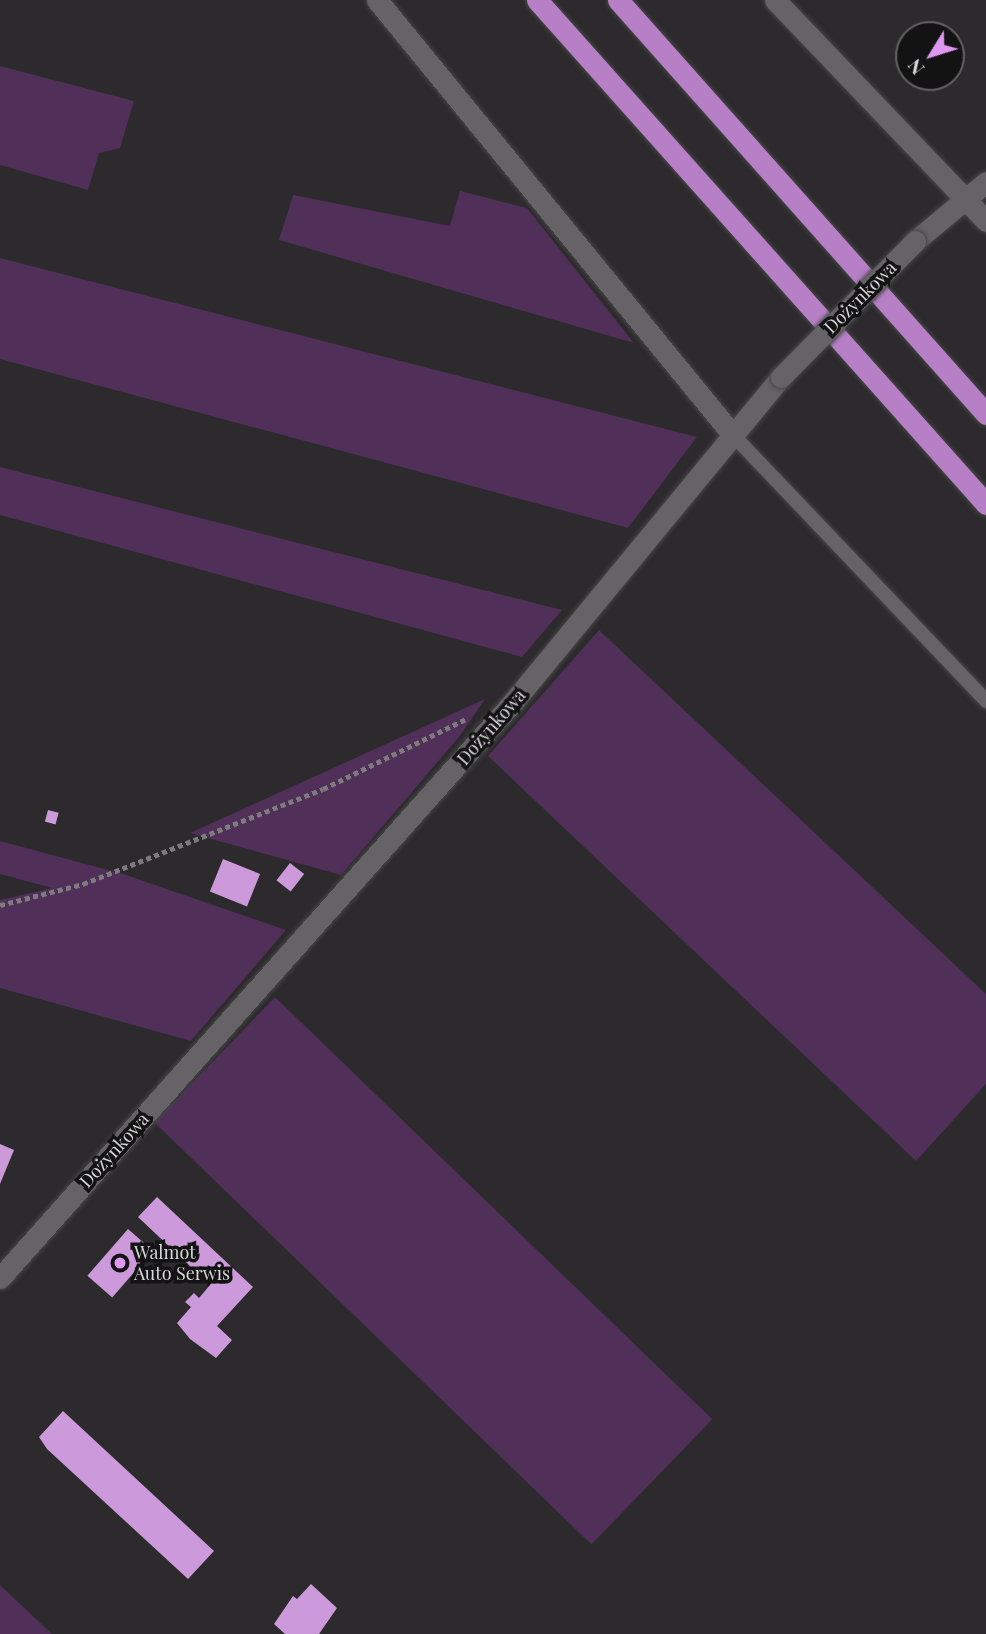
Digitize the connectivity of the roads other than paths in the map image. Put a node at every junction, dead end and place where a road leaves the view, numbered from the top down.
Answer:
1 (377, 0) edge
2 (537, 0) edge
3 (618, 0) edge
4 (775, 0) edge
5 (986, 181) edge
6 (964, 198) junction
7 (986, 221) edge
8 (986, 414) edge
9 (732, 434) junction
10 (986, 504) edge
11 (986, 701) edge
12 (0, 1278) edge

1 - 9 street
2 - 10 highway
3 - 8 highway
4 - 6 street
5 - 6 street, Dożynkowa
6 - 7 street
6 - 9 street, Dożynkowa, bridge
9 - 11 lane
9 - 12 street, Dożynkowa

